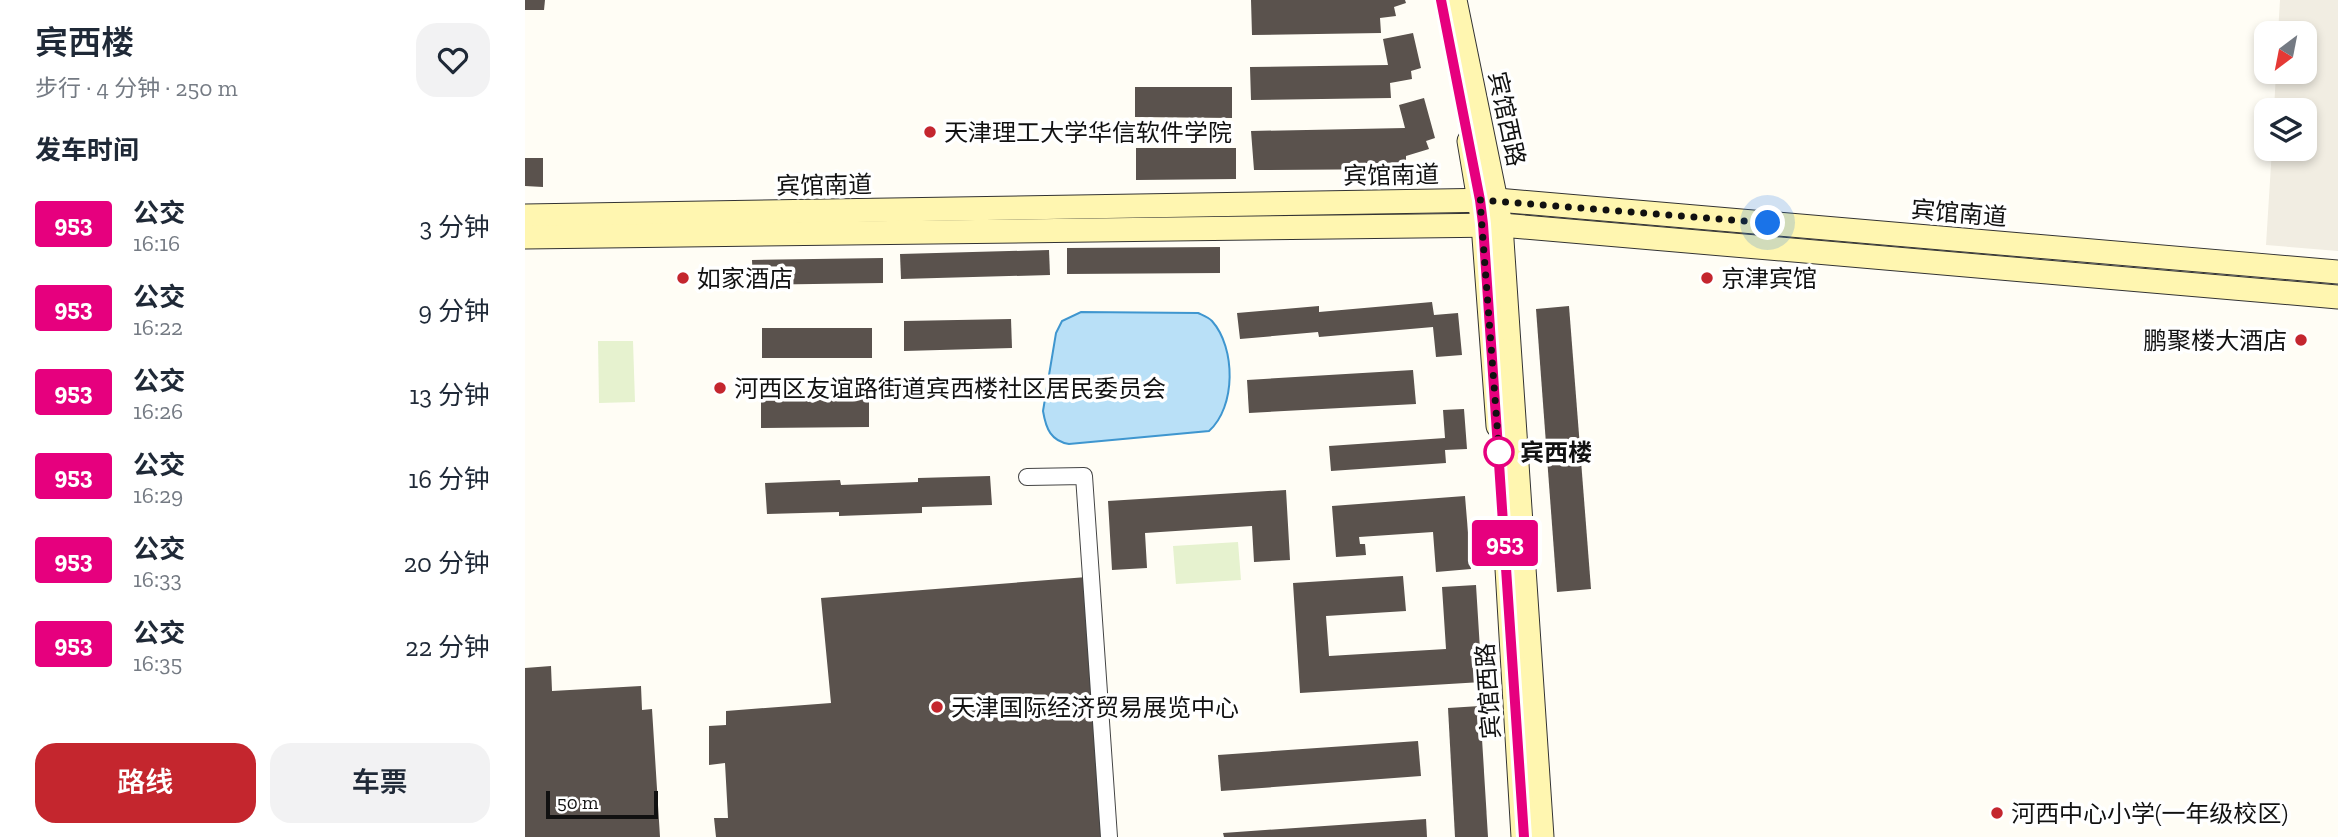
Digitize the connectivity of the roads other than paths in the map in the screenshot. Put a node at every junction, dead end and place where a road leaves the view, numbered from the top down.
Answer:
1 (1441, 0) edge
2 (1455, 0) edge
3 (1489, 200) junction
4 (525, 216) edge
5 (1492, 225) junction
6 (525, 237) edge
7 (2338, 272) edge
8 (2338, 297) edge
9 (1027, 477) dead end
10 (1109, 837) edge
11 (1524, 837) edge
12 (1542, 837) edge

1 - 3 main road, 宾馆西路
2 - 3 main road, 宾馆西路
3 - 4 main road, 宾馆南道
3 - 5 main road, 宾馆西路
3 - 7 main road, 宾馆南道
5 - 6 main road, 宾馆南道
5 - 8 main road, 宾馆南道
5 - 11 main road, 宾馆西路
5 - 12 main road, 宾馆西路
9 - 10 street

